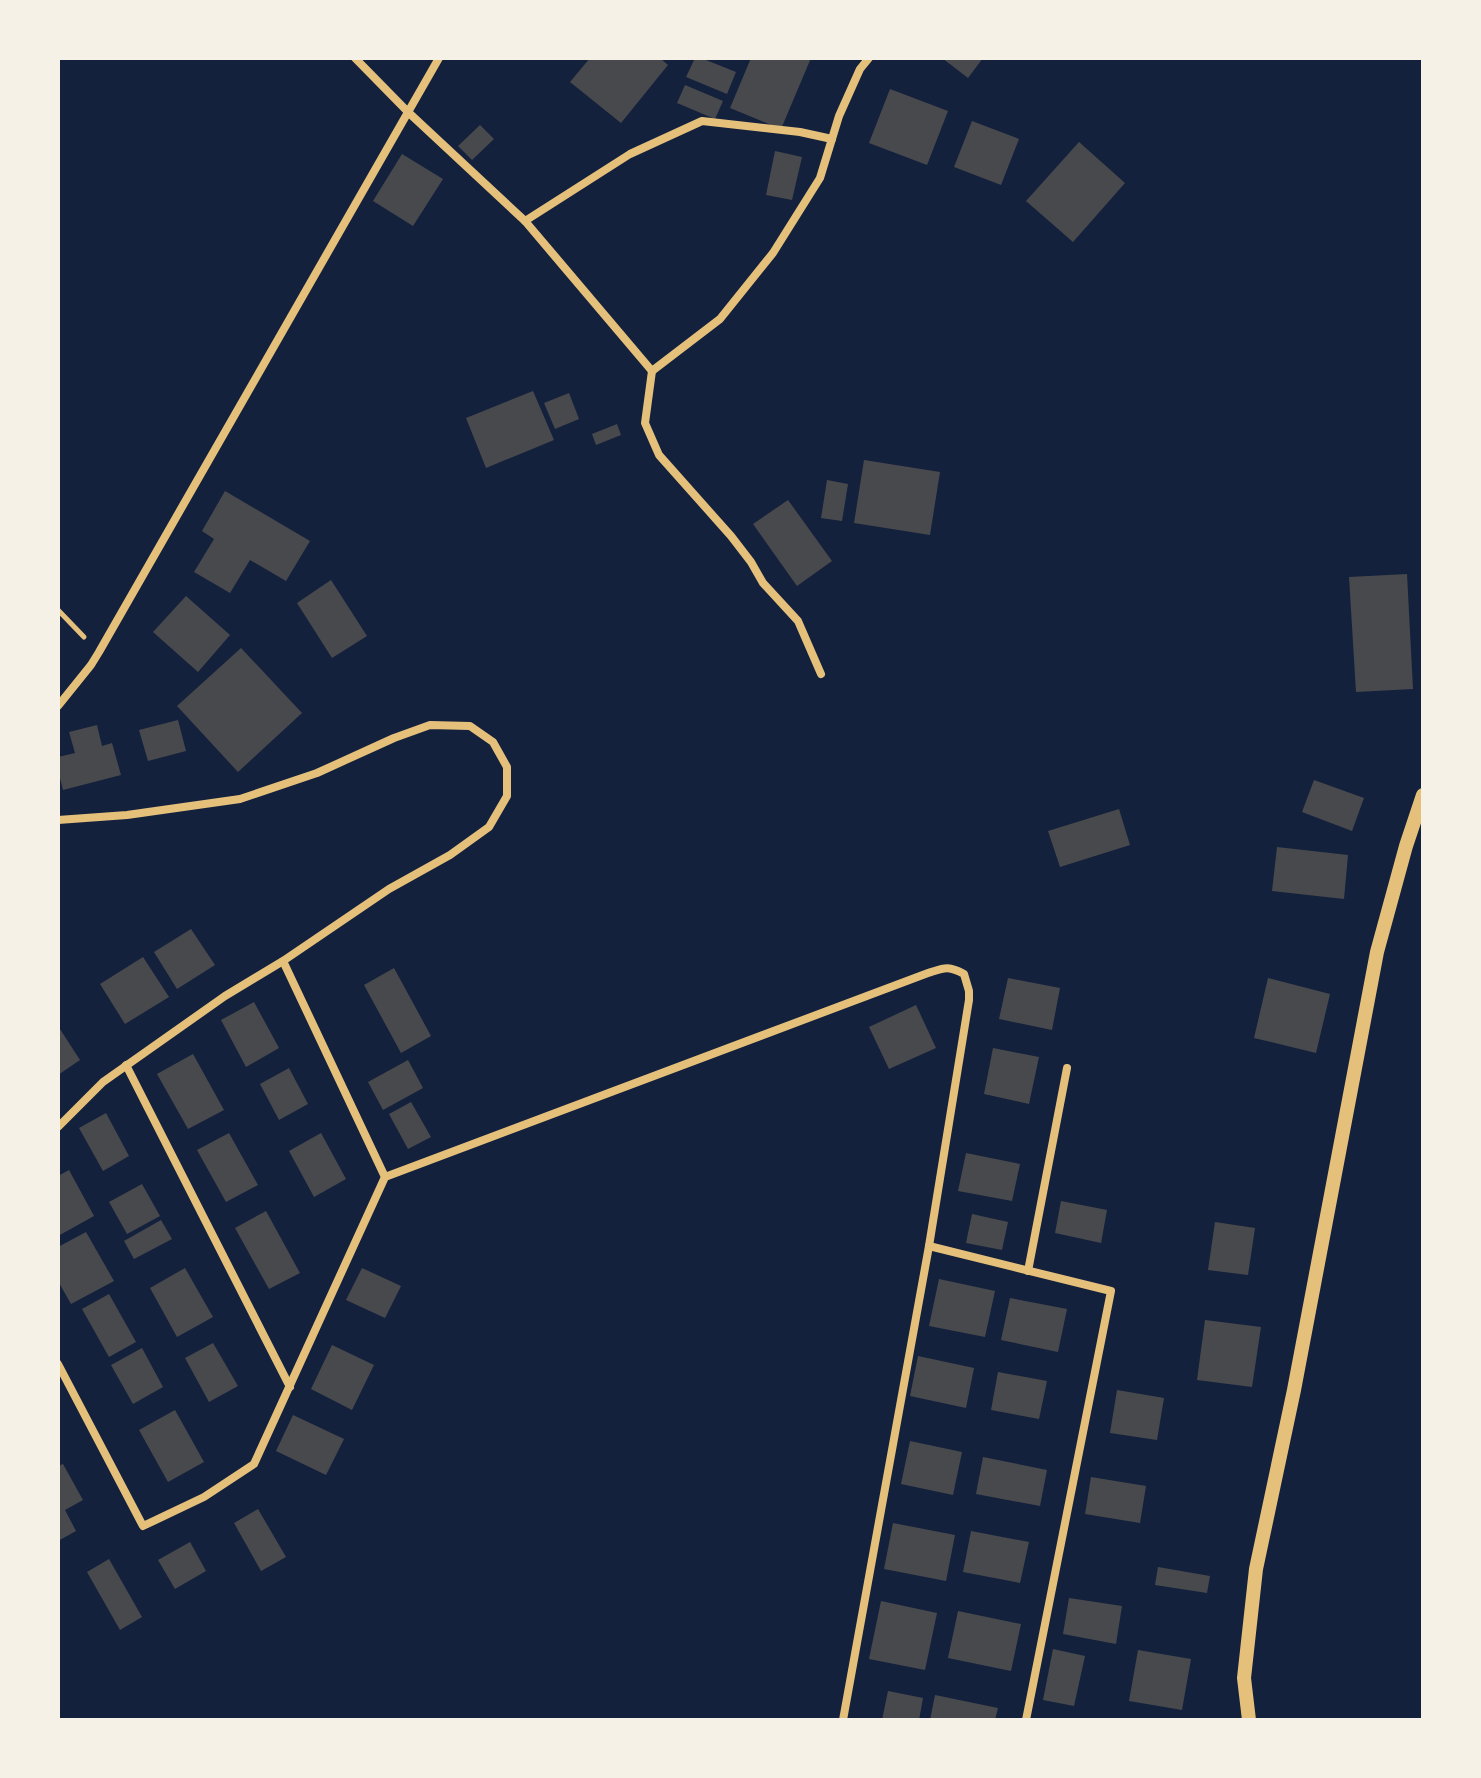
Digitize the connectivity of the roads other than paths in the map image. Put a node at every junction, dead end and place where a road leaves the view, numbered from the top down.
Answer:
1 (355, 58) edge
2 (439, 58) edge
3 (869, 58) edge
4 (408, 112) junction
5 (832, 139) junction
6 (525, 221) junction
7 (652, 371) junction
8 (821, 674) dead end
9 (58, 706) edge
10 (1423, 795) edge
11 (58, 820) edge
12 (283, 961) junction
13 (126, 1065) junction
14 (1067, 1068) dead end
15 (58, 1127) edge
16 (385, 1177) junction
17 (929, 1246) junction
18 (1028, 1271) junction
19 (58, 1364) edge
20 (290, 1387) junction
21 (843, 1720) edge
22 (1026, 1720) edge
23 (1249, 1720) edge

1 - 4 street
2 - 4 street
3 - 5 street
4 - 6 street
4 - 9 street
5 - 6 street
5 - 7 street
6 - 7 street
7 - 8 street
10 - 23 street
11 - 12 street
12 - 13 street
12 - 16 street
13 - 15 street
13 - 20 street
14 - 18 street
16 - 17 street
16 - 20 street
17 - 18 street
17 - 21 street
18 - 22 street
19 - 20 street

